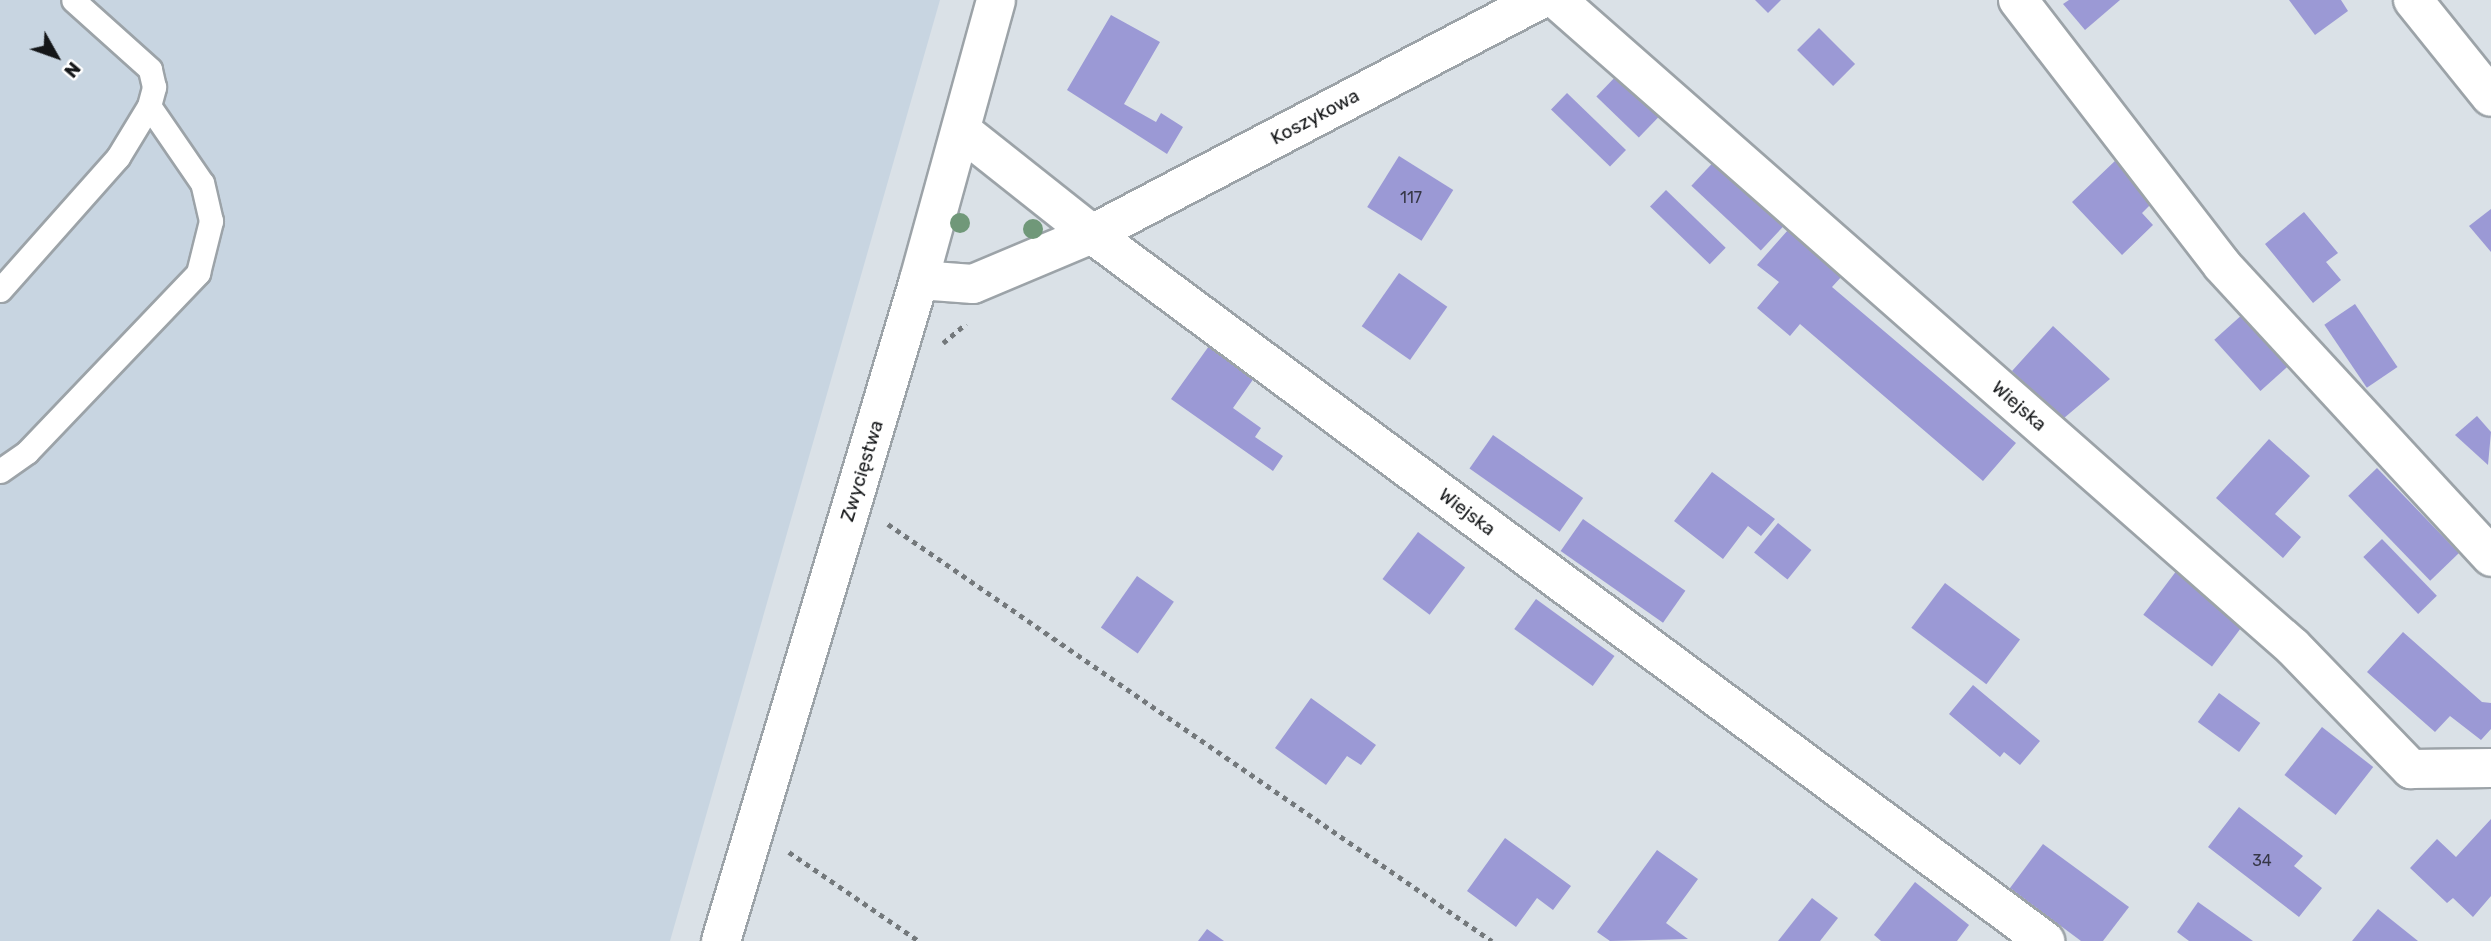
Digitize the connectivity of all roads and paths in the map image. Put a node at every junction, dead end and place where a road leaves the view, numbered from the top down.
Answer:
1 (73, 0) edge
2 (996, 0) edge
3 (1539, 0) edge
4 (1557, 0) edge
5 (2018, 0) edge
6 (2413, 0) edge
7 (2491, 97) edge
8 (149, 106) junction
9 (962, 131) junction
10 (1092, 234) junction
11 (919, 280) junction
12 (0, 290) edge
13 (0, 471) edge
14 (854, 500) junction
15 (2491, 557) edge
16 (2491, 768) edge
17 (752, 826) junction
18 (721, 941) edge
19 (919, 941) edge
20 (1492, 941) edge
21 (2045, 941) edge

1 - 8 lane
2 - 9 street, Zwycięstwa
3 - 10 street, Koszykowa
4 - 16 street, Wiejska
5 - 15 street
6 - 7 street
8 - 12 lane
8 - 13 lane
9 - 10 street
9 - 11 street, Zwycięstwa
10 - 11 street, Koszykowa
10 - 21 street, Wiejska
11 - 14 street, Zwycięstwa
14 - 17 street, Zwycięstwa
14 - 20 path
17 - 18 street, Zwycięstwa
17 - 19 path

